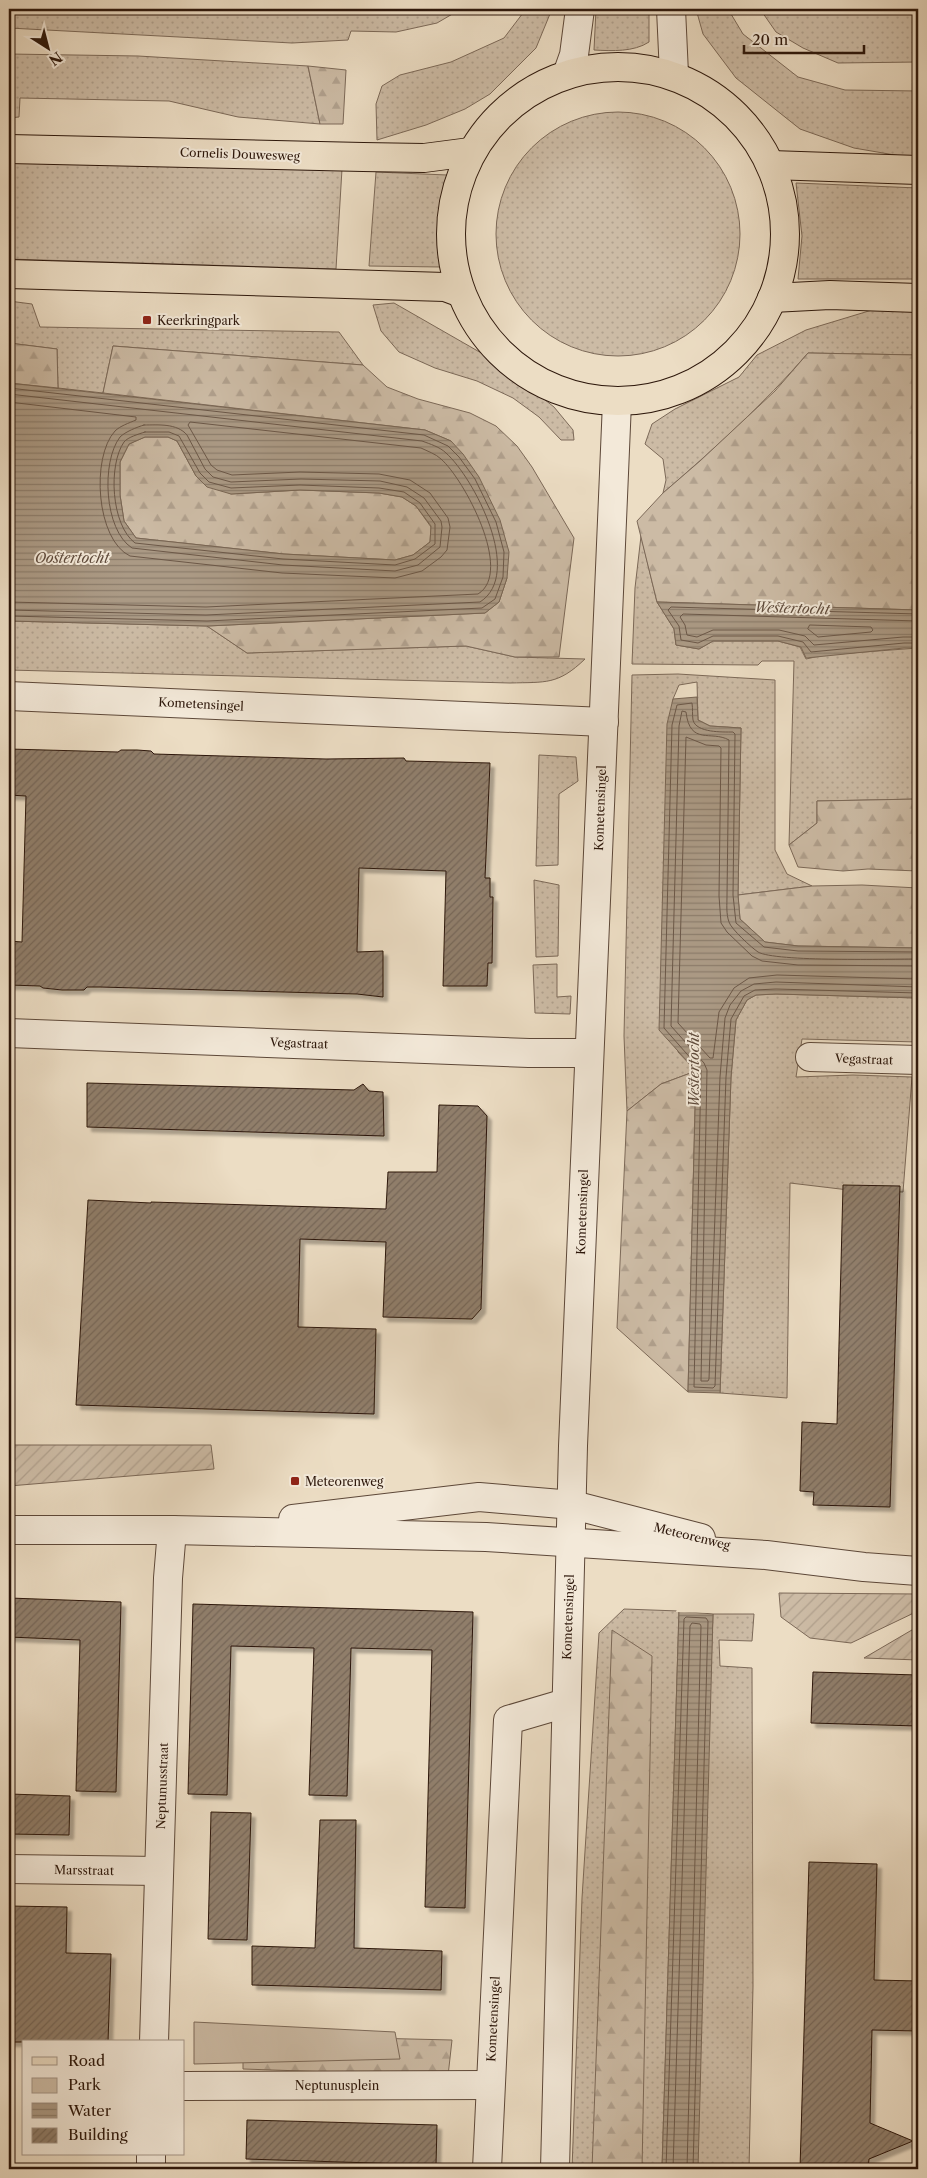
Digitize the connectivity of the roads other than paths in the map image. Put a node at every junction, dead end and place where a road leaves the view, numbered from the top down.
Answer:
1 (580, 9) edge
2 (671, 9) edge
3 (568, 72) junction
4 (674, 74) junction
5 (9, 150) edge
6 (470, 152) junction
7 (771, 165) junction
8 (918, 170) edge
9 (9, 274) edge
10 (461, 293) junction
11 (772, 298) junction
12 (918, 298) edge
13 (617, 402) junction
14 (9, 696) edge
15 (604, 722) junction
16 (9, 1033) edge
17 (589, 1053) junction
18 (810, 1057) dead end
19 (918, 1060) edge
20 (573, 1505) junction
21 (9, 1530) edge
22 (172, 1530) junction
23 (571, 1542) junction
24 (766, 1555) junction
25 (918, 1571) edge
26 (566, 1702) junction
27 (9, 1869) edge
28 (159, 1871) junction
29 (154, 2040) edge
30 (490, 2085) junction
31 (185, 2086) edge
32 (151, 2156) edge
33 (151, 2169) edge
34 (487, 2169) edge
35 (555, 2169) edge

1 - 3 street
2 - 4 street
3 - 4 main road
3 - 6 main road
4 - 7 main road
5 - 6 main road, Cornelis Douwesweg
6 - 10 main road
7 - 8 main road
7 - 11 main road
9 - 10 main road
10 - 13 main road
11 - 12 main road
11 - 13 main road
13 - 15 street, Kometensingel
14 - 15 street, Kometensingel
15 - 17 street, Kometensingel
16 - 17 street, Vegastraat
17 - 20 street, Kometensingel
18 - 19 street, Vegastraat
20 - 22 street, Meteorenweg
20 - 23 street, Kometensingel
20 - 24 street, Meteorenweg
21 - 22 street, Meteorenweg
22 - 23 street, Meteorenweg
22 - 28 street, Neptunusstraat
23 - 24 street, Meteorenweg
23 - 26 street, Kometensingel
24 - 25 street, Meteorenweg
26 - 30 street, Kometensingel
26 - 35 street, Kometensingel
27 - 28 street, Marsstraat
28 - 29 street, Neptunusstraat
30 - 31 street, Neptunusplein
30 - 34 street, Kometensingel
32 - 33 street

